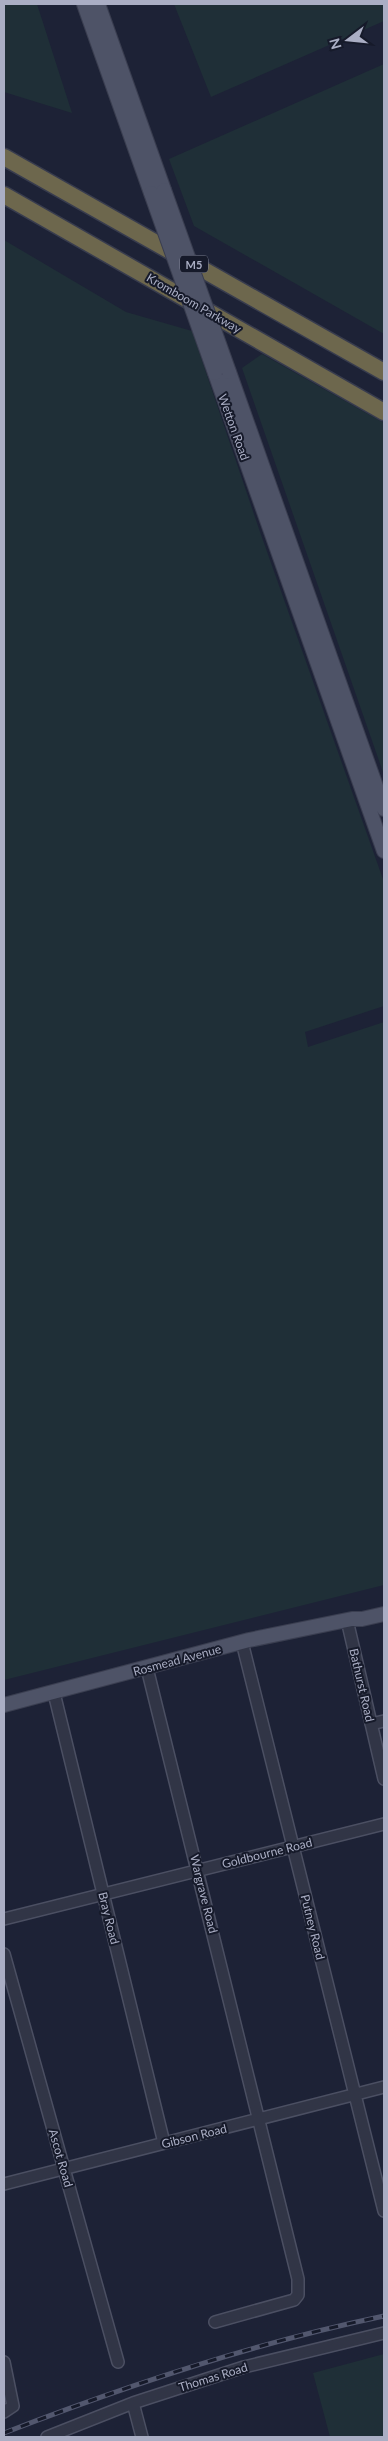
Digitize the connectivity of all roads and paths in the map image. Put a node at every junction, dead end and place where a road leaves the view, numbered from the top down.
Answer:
1 (84, 4) edge
2 (98, 4) edge
3 (4, 157) edge
4 (157, 192) junction
5 (4, 194) edge
6 (384, 372) edge
7 (384, 412) edge
8 (384, 809) edge
9 (384, 851) edge
10 (384, 1605) edge
11 (384, 1614) edge
12 (349, 1620) junction
13 (242, 1642) junction
14 (147, 1668) junction
15 (54, 1692) junction
16 (4, 1705) edge
17 (384, 1721) edge
18 (370, 1724) junction
19 (384, 1779) edge
20 (384, 1824) edge
21 (293, 1847) junction
22 (198, 1870) junction
23 (103, 1894) junction
24 (4, 1919) edge
25 (4, 1954) edge
26 (384, 2087) edge
27 (356, 2094) junction
28 (259, 2120) junction
29 (164, 2143) junction
30 (64, 2169) junction
31 (4, 2184) edge
32 (384, 2211) edge
33 (216, 2322) dead end
34 (384, 2334) edge
35 (4, 2362) edge
36 (118, 2362) dead end
37 (133, 2403) junction
38 (8, 2409) edge
39 (47, 2437) edge
40 (142, 2437) edge

1 - 4 main road, Wetton Road
2 - 4 main road, Wetton Road
3 - 6 highway, M5
4 - 8 main road, Wetton Road, bridge
4 - 9 main road, Wetton Road, bridge
5 - 7 highway, Kromboom Parkway
10 - 12 main road, Rosmead Avenue
11 - 12 main road, Rosmead Avenue
12 - 13 main road, Rosmead Avenue
12 - 18 street, Bathurst Road
13 - 14 main road, Rosmead Avenue
13 - 21 street, Putney Road
14 - 15 main road, Rosmead Avenue
14 - 22 street, Wargrave Road
15 - 16 main road, Rosmead Avenue
15 - 23 street, Bray Road
17 - 18 street
18 - 19 street, Bathurst Road
20 - 21 street, Goldbourne Road
21 - 22 street, Goldbourne Road
21 - 27 street, Putney Road
22 - 23 street, Goldbourne Road
22 - 28 street, Wargrave Road
23 - 24 street, Goldbourne Road
23 - 29 street, Bray Road
25 - 30 street, Ascot Road
26 - 27 street, Gibson Road
27 - 28 street, Gibson Road
27 - 32 street, Putney Road
28 - 29 street, Gibson Road
28 - 33 street, Wargrave Road
29 - 30 street, Gibson Road
30 - 31 street, Gibson Road
30 - 36 street, Ascot Road
34 - 37 street, Thomas Road
35 - 38 street
37 - 39 street, Thomas Road
37 - 40 street

